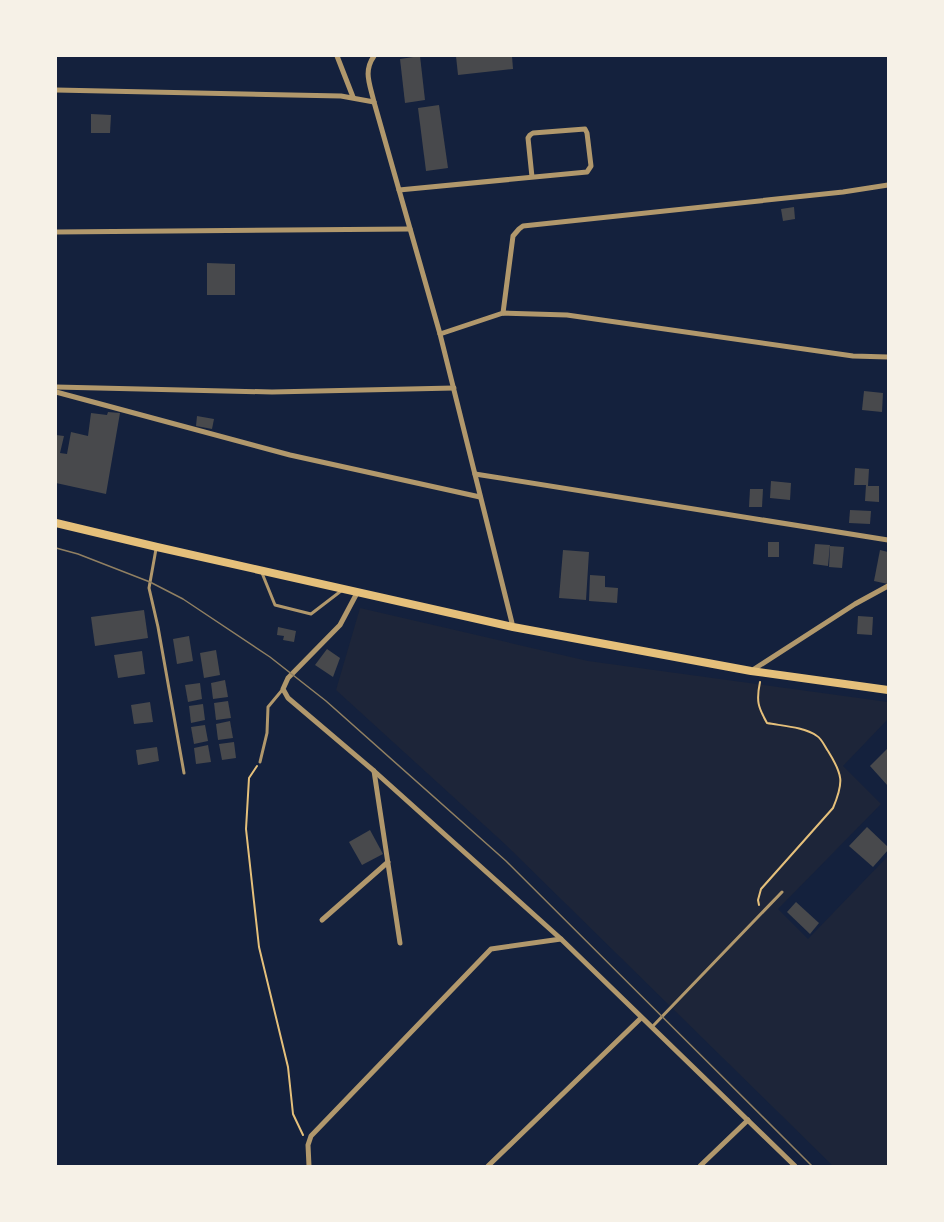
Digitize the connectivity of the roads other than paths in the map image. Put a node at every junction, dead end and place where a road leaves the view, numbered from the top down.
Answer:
1 (337, 56) edge
2 (374, 56) edge
3 (56, 90) edge
4 (353, 97) junction
5 (374, 102) junction
6 (532, 177) junction
7 (888, 185) edge
8 (399, 190) junction
9 (410, 229) junction
10 (56, 232) edge
11 (502, 313) junction
12 (440, 334) junction
13 (888, 357) edge
14 (56, 387) edge
15 (453, 388) junction
16 (56, 392) edge
17 (475, 474) junction
18 (480, 497) junction
19 (56, 523) edge
20 (888, 540) edge
21 (157, 547) junction
22 (261, 571) junction
23 (888, 586) edge
24 (343, 589) junction
25 (357, 592) junction
26 (513, 627) junction
27 (751, 671) junction
28 (283, 689) junction
29 (888, 690) edge
30 (260, 762) road end
31 (374, 771) junction
32 (184, 773) dead end
33 (388, 862) junction
34 (782, 891) dead end
35 (322, 920) dead end
36 (561, 939) junction
37 (400, 943) dead end
38 (641, 1018) junction
39 (651, 1028) junction
40 (747, 1120) junction
41 (309, 1167) edge
42 (488, 1167) edge
43 (700, 1167) edge
44 (795, 1167) edge

1 - 4 street
2 - 5 street
3 - 4 street
4 - 5 street
5 - 8 street
6 - 6 street
6 - 8 street
7 - 11 street
8 - 9 street
9 - 10 street
9 - 12 street
11 - 12 street
11 - 13 street
12 - 15 street
14 - 15 street
15 - 17 street
16 - 18 street
17 - 18 street
17 - 20 street
18 - 26 street
19 - 21 main road
21 - 22 main road
21 - 32 lane
22 - 24 main road
22 - 24 lane
23 - 27 street
24 - 25 main road
25 - 26 main road
25 - 28 street
26 - 27 main road
27 - 29 main road
28 - 30 lane
28 - 31 street
31 - 33 street
31 - 36 street
33 - 35 street
33 - 37 street
34 - 39 lane
36 - 38 street
36 - 41 street
38 - 39 street
38 - 42 street
39 - 40 street
40 - 43 street
40 - 44 street

